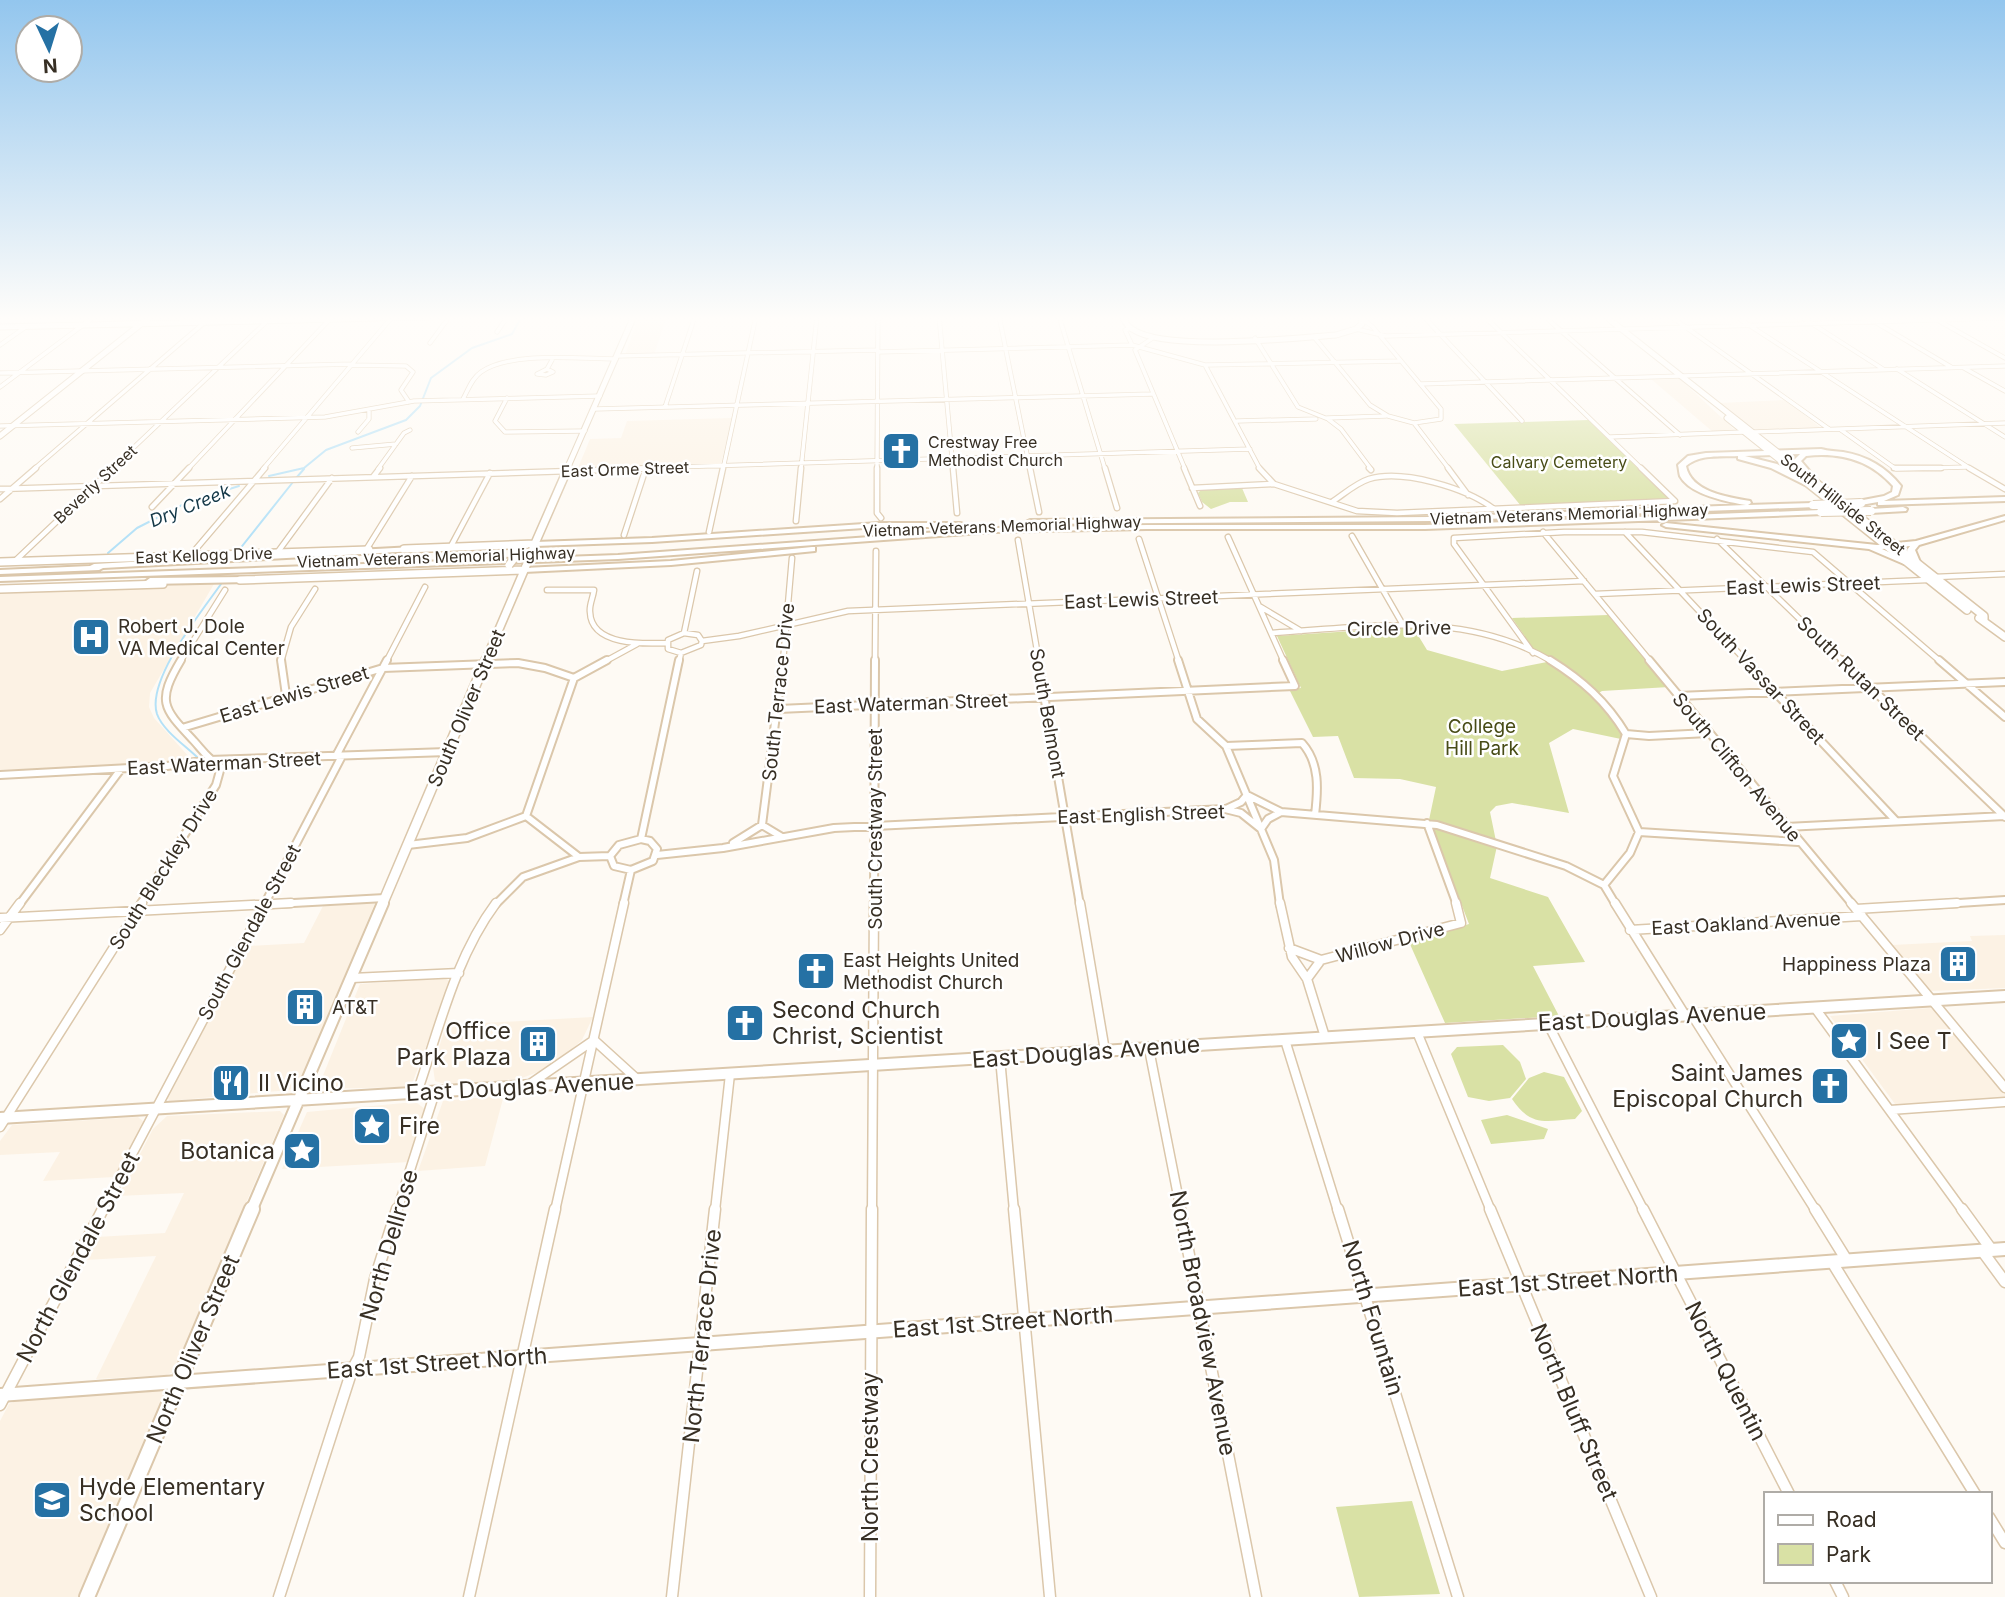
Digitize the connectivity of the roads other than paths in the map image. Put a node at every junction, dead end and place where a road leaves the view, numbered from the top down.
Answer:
1 (1698, 390) joint
2 (57, 391) edge
3 (126, 391) edge
4 (193, 391) edge
5 (262, 391) edge
6 (331, 391) edge
7 (401, 391) edge
8 (468, 391) edge
9 (602, 391) edge
10 (671, 391) edge
11 (740, 391) edge
12 (808, 391) edge
13 (877, 391) edge
14 (947, 391) edge
15 (1015, 391) edge
16 (1082, 391) edge
17 (1151, 391) edge
18 (1220, 391) edge
19 (1288, 391) edge
20 (1358, 391) edge
21 (1425, 391) edge
22 (1493, 391) edge
23 (1562, 391) edge
24 (1630, 391) edge
25 (1774, 391) edge
26 (1851, 391) edge
27 (1930, 391) edge
28 (1152, 394) junction
29 (600, 396) junction
30 (1084, 396) junction
31 (507, 398) junction
32 (1016, 398) junction
33 (463, 399) junction
34 (948, 400) junction
35 (877, 401) junction
36 (410, 402) junction
37 (807, 403) junction
38 (737, 405) junction
39 (665, 407) junction
40 (595, 409) junction
41 (369, 411) junction
42 (1388, 416) junction
43 (308, 417) junction
44 (1327, 418) junction
45 (234, 419) junction
46 (161, 421) junction
47 (1237, 421) junction
48 (1522, 421) dead end
49 (88, 423) junction
50 (1414, 423) junction
51 (2005, 423) edge
52 (1984, 424) junction
53 (13, 425) junction
54 (0, 426) edge
55 (1907, 427) junction
56 (1829, 429) junction
57 (1839, 429) junction
58 (410, 430) dead end
59 (585, 431) junction
60 (358, 432) dead end
61 (1744, 432) junction
62 (1754, 432) junction
63 (1680, 435) junction
64 (0, 436) edge
65 (1610, 437) junction
66 (2005, 437) edge
67 (396, 444) junction
68 (352, 447) dead end
69 (1250, 449) junction
70 (1777, 451) junction
71 (1821, 451) junction
72 (1177, 452) junction
73 (1767, 452) junction
74 (1102, 454) junction
75 (1714, 454) junction
76 (1028, 457) junction
77 (953, 459) junction
78 (877, 461) junction
79 (802, 464) junction
80 (724, 466) junction
81 (1968, 467) junction
82 (646, 468) junction
83 (1371, 470) junction
84 (568, 471) junction
85 (490, 473) junction
86 (412, 476) junction
87 (373, 477) junction
88 (1389, 477) junction
89 (332, 478) junction
90 (1370, 479) junction
91 (254, 481) junction
92 (1815, 482) junction
93 (175, 483) junction
94 (1805, 483) junction
95 (1274, 485) junction
96 (94, 486) junction
97 (12, 488) junction
98 (1192, 488) junction
99 (0, 489) edge
100 (2004, 489) edge
101 (1468, 495) junction
102 (0, 499) edge
103 (2005, 499) edge
104 (1332, 502) junction
105 (1861, 503) junction
106 (1200, 506) dead end
107 (1785, 506) junction
108 (2005, 506) edge
109 (152, 507) dead end
110 (1117, 508) dead end
111 (1494, 509) junction
112 (1039, 512) dead end
113 (957, 513) dead end
114 (881, 518) dead end
115 (2005, 518) edge
116 (796, 522) dead end
117 (1572, 523) junction
118 (961, 524) junction
119 (1624, 531) junction
120 (709, 532) dead end
121 (954, 532) junction
122 (1543, 532) junction
123 (624, 535) dead end
124 (1352, 536) dead end
125 (1228, 537) dead end
126 (1139, 539) dead end
127 (1717, 539) junction
128 (1018, 540) dead end
129 (1916, 543) junction
130 (1860, 545) junction
131 (1895, 545) junction
132 (504, 546) junction
133 (1884, 546) junction
134 (534, 547) junction
135 (450, 548) junction
136 (413, 549) junction
137 (366, 550) junction
138 (876, 551) dead end
139 (277, 553) junction
140 (190, 556) junction
141 (792, 558) dead end
142 (15, 561) junction
143 (0, 562) edge
144 (1904, 562) junction
145 (1916, 562) junction
146 (525, 568) junction
147 (492, 571) junction
148 (697, 571) dead end
149 (0, 572) edge
150 (2005, 574) edge
151 (1935, 577) junction
152 (0, 580) edge
153 (247, 580) junction
154 (1927, 580) junction
155 (1584, 582) junction
156 (1850, 583) junction
157 (1484, 586) junction
158 (1766, 586) junction
159 (425, 587) dead end
160 (0, 589) edge
161 (315, 589) dead end
162 (225, 590) dead end
163 (547, 590) dead end
164 (1382, 590) junction
165 (1680, 590) junction
166 (1595, 594) junction
167 (1252, 595) junction
168 (1158, 599) junction
169 (1029, 604) junction
170 (1257, 605) junction
171 (876, 610) junction
172 (1984, 620) junction
173 (1403, 625) junction
174 (786, 627) junction
175 (1301, 631) junction
176 (767, 632) junction
177 (684, 633) junction
178 (1272, 633) junction
179 (2005, 637) edge
180 (785, 639) junction
181 (702, 641) junction
182 (667, 643) junction
183 (637, 645) junction
184 (681, 653) junction
185 (1533, 653) junction
186 (484, 664) junction
187 (383, 668) junction
188 (574, 678) junction
189 (2005, 682) edge
190 (1966, 684) junction
191 (1871, 688) junction
192 (1188, 691) junction
193 (1776, 692) junction
194 (286, 695) junction
195 (1678, 696) junction
196 (1045, 698) junction
197 (876, 705) junction
198 (779, 709) junction
199 (2005, 717) edge
200 (182, 728) junction
201 (1708, 733) junction
202 (1626, 734) junction
203 (1226, 746) junction
204 (447, 752) junction
205 (339, 756) junction
206 (209, 760) junction
207 (121, 769) junction
208 (2, 776) edge
209 (1247, 795) junction
210 (1225, 809) junction
211 (1281, 812) junction
212 (1315, 815) junction
213 (526, 816) junction
214 (1065, 816) junction
215 (2005, 816) edge
216 (1896, 821) junction
217 (1427, 823) junction
218 (762, 825) junction
219 (875, 825) junction
220 (1786, 827) junction
221 (1261, 829) junction
222 (1639, 832) junction
223 (782, 837) junction
224 (641, 839) junction
225 (1798, 842) junction
226 (408, 845) junction
227 (723, 848) junction
228 (657, 855) junction
229 (610, 856) junction
230 (579, 857) junction
231 (631, 870) junction
232 (1604, 885) junction
233 (385, 898) junction
234 (2005, 900) edge
235 (262, 904) junction
236 (1856, 909) junction
237 (138, 911) junction
238 (1862, 916) junction
239 (10, 917) junction
240 (0, 918) edge
241 (0, 930) edge
242 (1630, 930) junction
243 (1289, 948) junction
244 (1321, 960) junction
245 (459, 973) junction
246 (352, 978) junction
247 (1307, 979) junction
248 (2005, 996) edge
249 (1933, 1000) junction
250 (1815, 1008) junction
251 (1688, 1015) junction
252 (1548, 1024) junction
253 (1418, 1032) junction
254 (1325, 1037) junction
255 (594, 1040) junction
256 (1285, 1040) junction
257 (1149, 1049) junction
258 (1105, 1051) junction
259 (1000, 1058) junction
260 (874, 1065) junction
261 (730, 1074) junction
262 (639, 1080) junction
263 (583, 1083) junction
264 (526, 1087) junction
265 (2005, 1088) edge
266 (435, 1092) junction
267 (417, 1094) junction
268 (300, 1100) junction
269 (2005, 1102) edge
270 (157, 1109) junction
271 (1890, 1110) junction
272 (2, 1121) edge
273 (2005, 1249) edge
274 (1987, 1250) junction
275 (1847, 1261) junction
276 (1832, 1262) junction
277 (1676, 1273) junction
278 (2005, 1282) edge
279 (1521, 1284) junction
280 (1365, 1294) junction
281 (1201, 1308) junction
282 (1025, 1321) junction
283 (870, 1331) junction
284 (701, 1344) junction
285 (523, 1357) junction
286 (352, 1370) junction
287 (179, 1382) junction
288 (2, 1398) edge
289 (1788, 1492) edge
290 (1974, 1492) edge
291 (1991, 1520) edge
292 (2005, 1543) edge
293 (87, 1597) edge
294 (279, 1597) edge
295 (469, 1597) edge
296 (672, 1597) edge
297 (870, 1597) edge
298 (1050, 1597) edge
299 (1256, 1597) edge
300 (1458, 1597) edge
301 (1651, 1597) edge

1 - 61 main road, South Hillside Street
1 - 62 main road, South Hillside Street
2 - 53 street
3 - 49 street
4 - 46 street, Beverly Street
5 - 45 street
6 - 43 street
7 - 36 street
8 - 33 street
9 - 29 main road, South Oliver Street
10 - 39 street
11 - 38 street
12 - 37 street
13 - 35 street
14 - 34 street
15 - 32 street
16 - 30 street
17 - 28 street
18 - 47 street
19 - 44 street
20 - 42 street
21 - 50 street
22 - 48 street
23 - 65 street
24 - 63 street
25 - 56 street
26 - 55 street
27 - 52 street
28 - 30 street
28 - 72 street
29 - 31 street
29 - 40 main road, South Oliver Street
30 - 32 street
30 - 74 street
31 - 33 street
31 - 59 street
32 - 34 street
32 - 76 street
33 - 36 street
34 - 35 street
34 - 77 street
35 - 37 street
35 - 78 street
36 - 41 street
37 - 38 street
37 - 79 street
38 - 39 street
38 - 80 street
39 - 40 street
40 - 59 main road, South Oliver Street
41 - 43 street
41 - 60 street
42 - 44 street
42 - 50 street
43 - 45 street
43 - 91 street
44 - 47 street
44 - 83 street
45 - 46 street
45 - 93 street
46 - 49 street
46 - 96 street, Beverly Street
47 - 69 street
49 - 53 street
49 - 97 street
50 - 101 street
51 - 52 street
52 - 55 street
52 - 66 street
53 - 54 street
53 - 64 street
55 - 57 street
55 - 81 street
56 - 57 street
56 - 62 street
57 - 81 street
58 - 67 street
59 - 84 main road, South Oliver Street
61 - 63 street
61 - 73 main road, South Hillside Street
62 - 70 main road, South Hillside Street
63 - 65 street
65 - 111 street
67 - 68 street
67 - 87 street
69 - 72 street, East Orme Street
69 - 95 street
70 - 71 highway
70 - 73 highway
70 - 92 main road, South Hillside Street
71 - 92 highway
71 - 105 highway
72 - 74 street, East Orme Street
72 - 98 street
73 - 75 highway
73 - 94 main road, South Hillside Street
74 - 76 street, East Orme Street
74 - 110 street
75 - 94 highway
75 - 107 highway
76 - 77 street, East Orme Street
76 - 112 street
77 - 78 street, East Orme Street
77 - 113 street
78 - 79 street, East Orme Street
78 - 114 street
79 - 80 street, East Orme Street
79 - 116 street
80 - 82 street, East Orme Street
80 - 120 street
81 - 100 street
82 - 84 street, East Orme Street
82 - 123 street
83 - 88 street
83 - 90 street
84 - 85 street, East Orme Street
84 - 134 main road, South Oliver Street
85 - 86 street, East Orme Street
85 - 135 street
86 - 87 street, East Orme Street
86 - 137 street
87 - 89 street, East Orme Street
88 - 90 street
88 - 101 street
89 - 91 street, East Orme Street
89 - 139 street
90 - 104 street
91 - 93 street, East Orme Street
91 - 140 street
92 - 131 main road, South Hillside Street
93 - 96 street, East Orme Street
93 - 109 street
94 - 133 main road, South Hillside Street
95 - 98 street
95 - 104 street
96 - 97 street, East Orme Street
96 - 142 street, Beverly Street
97 - 99 street, East Orme Street
97 - 102 street
98 - 106 street
101 - 111 street
103 - 105 highway, Vietnam Veterans Memorial Highway
104 - 111 street
105 - 107 highway, Vietnam Veterans Memorial Highway, bridge
107 - 118 highway, Vietnam Veterans Memorial Highway
108 - 117 highway, Vietnam Veterans Memorial Highway, bridge
115 - 129 highway
117 - 121 highway, Vietnam Veterans Memorial Highway
117 - 130 highway
118 - 134 highway
118 - 149 highway, Vietnam Veterans Memorial Highway
119 - 122 street
119 - 127 street
119 - 165 street, South Vassar Street
121 - 146 highway
121 - 152 highway, Vietnam Veterans Memorial Highway
122 - 155 street, South Clifton Avenue
122 - 157 street
124 - 164 street
125 - 167 street
126 - 168 street
127 - 156 street
127 - 158 street, South Rutan Street
128 - 169 street, South Belmont
129 - 131 highway
129 - 145 highway
130 - 133 highway
130 - 144 highway
131 - 133 highway
131 - 145 main road, South Hillside Street
132 - 134 main road, East Kellogg Drive
132 - 135 main road, East Kellogg Drive
132 - 147 main road, bridge
133 - 144 main road, South Hillside Street
134 - 146 main road, South Oliver Street, bridge
135 - 136 main road, East Kellogg Drive
136 - 137 main road, East Kellogg Drive
136 - 149 highway
137 - 139 main road, East Kellogg Drive
138 - 171 street, South Crestway Street
139 - 140 main road, East Kellogg Drive
140 - 142 main road, East Kellogg Drive
141 - 174 street, South Terrace Drive
142 - 143 main road, East Kellogg Drive
144 - 154 main road, South Hillside Street
145 - 151 main road, South Hillside Street
146 - 147 main road, East Kellogg Drive
146 - 186 main road, South Oliver Street
147 - 153 main road, East Kellogg Drive
148 - 177 street
150 - 151 street
151 - 172 main road, South Hillside Street
152 - 153 highway
153 - 160 main road, East Kellogg Drive
154 - 156 street, East Lewis Street
154 - 172 main road, South Hillside Street
155 - 157 street, East Lewis Street
155 - 166 street, South Clifton Avenue
156 - 158 street, East Lewis Street
156 - 190 street
157 - 164 street, East Lewis Street
157 - 185 street
158 - 165 street, East Lewis Street
158 - 191 street, South Rutan Street
159 - 187 street, South Glendale Street
161 - 194 street
162 - 200 street, South Bleckley Drive
163 - 183 street
164 - 167 street, East Lewis Street
164 - 173 street
165 - 166 street, East Lewis Street
165 - 193 street, South Vassar Street
166 - 195 street, South Clifton Avenue
167 - 168 street, East Lewis Street
167 - 170 street
168 - 169 street, East Lewis Street
168 - 192 street
169 - 171 street, East Lewis Street
169 - 196 street, South Belmont
170 - 175 street
170 - 178 street
171 - 174 street, East Lewis Street
171 - 197 street, South Crestway Street
172 - 179 main road, South Hillside Street
173 - 175 street, Circle Drive
173 - 185 street, Circle Drive
174 - 176 street, East Lewis Street
174 - 180 street, South Terrace Drive
175 - 178 street, Circle Drive
176 - 180 street
176 - 181 street, East Lewis Street
177 - 181 street
177 - 182 street
178 - 192 street, East Waterman Street
180 - 198 street, South Terrace Drive
181 - 184 street
182 - 183 street
182 - 184 street
183 - 188 street
184 - 224 street
185 - 202 street, Circle Drive
186 - 187 street, East Lewis Street
186 - 188 street, East Lewis Street
186 - 204 main road, South Oliver Street
187 - 194 street, East Lewis Street
187 - 205 street, South Glendale Street
188 - 213 street
189 - 190 street
190 - 191 street
190 - 199 street
191 - 193 street
191 - 215 street, South Rutan Street
192 - 196 street, East Waterman Street
192 - 203 street
193 - 195 street
193 - 216 street, South Vassar Street
194 - 200 street, East Lewis Street
195 - 201 street, South Clifton Avenue
196 - 197 street, East Waterman Street
196 - 214 street, South Belmont
197 - 198 street, East Waterman Street
197 - 219 street, South Crestway Street
198 - 218 street, South Terrace Drive
200 - 206 street, South Bleckley Drive
201 - 202 street
201 - 220 street, South Clifton Avenue
202 - 222 street
203 - 209 street
203 - 212 street
204 - 205 street, East Waterman Street
204 - 226 main road, South Oliver Street
205 - 206 street, East Waterman Street
205 - 235 street, South Glendale Street
206 - 207 street, East Waterman Street
206 - 237 street, South Bleckley Drive
207 - 208 street, East Waterman Street
207 - 239 street
209 - 210 street
209 - 211 street
209 - 221 street
210 - 214 street, East English Street
210 - 221 street, East English Street
211 - 212 street
211 - 221 street
212 - 217 street
213 - 226 street
213 - 230 street
214 - 219 street, East English Street
214 - 258 street, South Belmont
215 - 216 street
216 - 220 street
217 - 232 street
217 - 244 street, Willow Drive
218 - 223 street
218 - 227 street
219 - 223 street, East English Street
219 - 260 street, South Crestway Street
220 - 225 street, South Clifton Avenue
221 - 243 street
222 - 225 street
222 - 232 street
223 - 227 street, East English Street
224 - 228 street
224 - 229 street
225 - 236 street, South Clifton Avenue
226 - 233 main road, South Oliver Street
227 - 228 street, East English Street
228 - 231 street
229 - 230 street
229 - 231 street
230 - 245 street
231 - 255 street
232 - 242 street
233 - 235 street
233 - 246 main road, South Oliver Street
234 - 236 street, East Oakland Avenue
235 - 237 street
235 - 270 street, South Glendale Street
236 - 238 street, South Clifton Avenue
237 - 239 street
237 - 272 street, South Bleckley Drive
238 - 242 street, East Oakland Avenue
238 - 249 street, South Clifton Avenue
239 - 240 street
239 - 241 street
242 - 251 street
243 - 244 street
243 - 247 street
244 - 247 street, Willow Drive
245 - 246 street
245 - 267 street
246 - 268 main road, South Oliver Street
247 - 254 street
248 - 249 main road, East Douglas Avenue
249 - 250 main road, East Douglas Avenue
249 - 265 street, South Clifton Avenue
250 - 251 main road, East Douglas Avenue
250 - 271 street
251 - 252 main road, East Douglas Avenue
251 - 275 street
252 - 253 main road, East Douglas Avenue
252 - 277 street, North Quentin
253 - 254 main road, East Douglas Avenue
253 - 279 street, North Bluff Street
254 - 256 main road, East Douglas Avenue
255 - 262 street
255 - 263 street
255 - 264 street
256 - 257 main road, East Douglas Avenue
256 - 280 street, North Fountain
257 - 258 main road, East Douglas Avenue
257 - 281 street, North Broadview Avenue
258 - 259 main road, East Douglas Avenue
259 - 260 main road, East Douglas Avenue
259 - 282 street
260 - 261 main road, East Douglas Avenue
260 - 283 street, North Crestway
261 - 262 main road, East Douglas Avenue
261 - 284 street, North Terrace Drive
262 - 263 main road, East Douglas Avenue
263 - 264 main road, East Douglas Avenue
263 - 285 street
264 - 266 main road, East Douglas Avenue
266 - 267 main road, East Douglas Avenue
266 - 286 street, North Dellrose
267 - 268 main road, East Douglas Avenue
268 - 270 main road, East Douglas Avenue
268 - 287 main road, North Oliver Street
269 - 271 street
270 - 272 main road, East Douglas Avenue
270 - 288 street, North Glendale Street
271 - 274 street
273 - 274 street, East 1st Street North
274 - 275 street, East 1st Street North
274 - 278 street
275 - 276 street, East 1st Street North
276 - 277 street, East 1st Street North
276 - 290 street
277 - 279 street, East 1st Street North
277 - 289 street, North Quentin
279 - 280 street, East 1st Street North
279 - 301 street, North Bluff Street
280 - 281 street, East 1st Street North
280 - 300 street, North Fountain
281 - 282 street, East 1st Street North
281 - 299 street, North Broadview Avenue
282 - 283 street, East 1st Street North
282 - 298 street
283 - 284 street, East 1st Street North
283 - 297 street, North Crestway
284 - 285 street, East 1st Street North
284 - 296 street, North Terrace Drive
285 - 286 street, East 1st Street North
285 - 295 street
286 - 287 street, East 1st Street North
286 - 294 street, North Dellrose
287 - 288 street, East 1st Street North
287 - 293 main road, North Oliver Street
291 - 292 street

